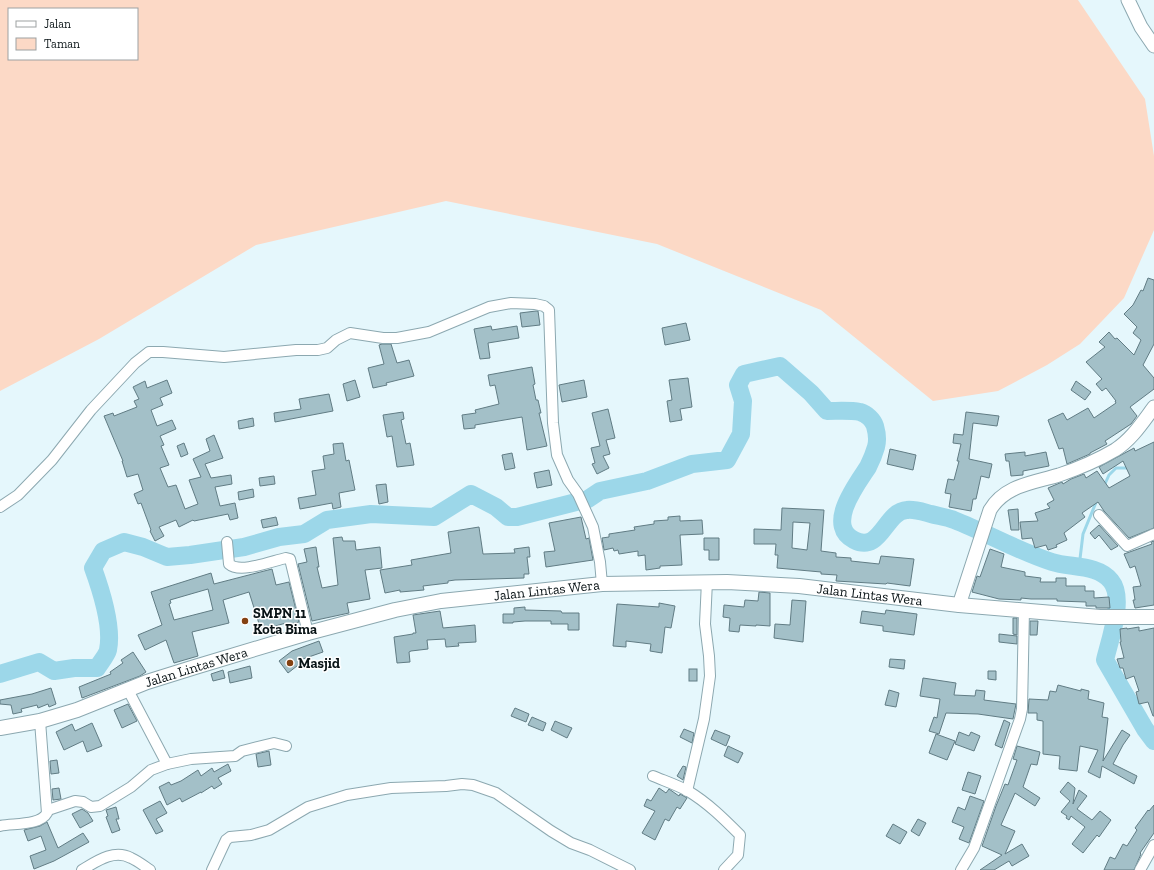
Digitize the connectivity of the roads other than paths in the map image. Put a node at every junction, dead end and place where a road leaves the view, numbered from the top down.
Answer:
1 (1128, 0) edge
2 (1154, 46) edge
3 (1154, 407) edge
4 (0, 507) edge
5 (1099, 516) dead end
6 (1154, 534) edge
7 (227, 542) dead end
8 (707, 582) junction
9 (602, 584) junction
10 (959, 605) junction
11 (1024, 610) junction
12 (1154, 617) edge
13 (308, 633) junction
14 (128, 690) junction
15 (40, 721) junction
16 (0, 728) edge
17 (286, 746) dead end
18 (167, 764) junction
19 (653, 776) dead end
20 (687, 790) junction
21 (48, 810) junction
22 (0, 826) edge
23 (1154, 845) edge
24 (82, 870) edge
25 (150, 870) edge
26 (212, 870) edge
27 (630, 870) edge
28 (724, 870) edge
29 (961, 870) edge
30 (1140, 870) edge

1 - 2 street
3 - 10 street
4 - 9 street
5 - 6 street
7 - 13 street
8 - 9 main road, Jalan Lintas Wera
8 - 10 main road, Jalan Lintas Wera
8 - 20 street
9 - 13 main road, Jalan Lintas Wera
10 - 11 main road, Jalan Lintas Wera
11 - 12 main road, Jalan Lintas Wera
11 - 29 street
13 - 14 main road, Jalan Lintas Wera
14 - 15 main road, Jalan Lintas Wera
14 - 18 street
15 - 16 main road, Jalan Lintas Wera
15 - 21 street
17 - 18 street
18 - 21 street
19 - 20 street
20 - 28 street
21 - 22 street
23 - 30 street
24 - 25 street
26 - 27 street

